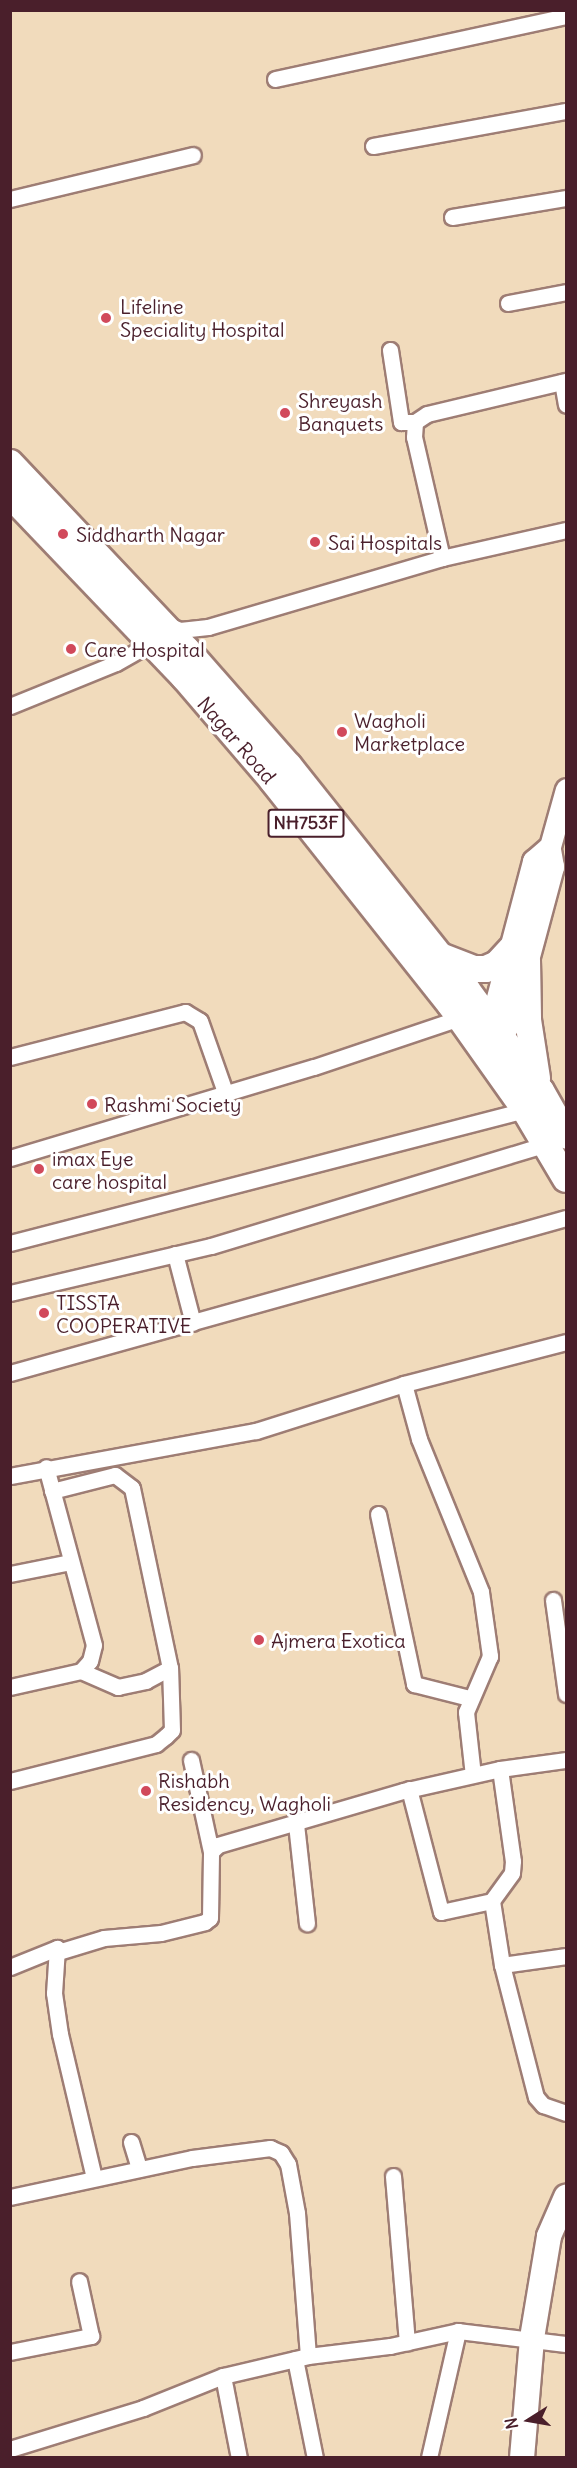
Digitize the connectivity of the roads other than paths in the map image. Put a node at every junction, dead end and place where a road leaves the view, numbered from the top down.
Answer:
1 (567, 16) edge
2 (275, 79) dead end
3 (567, 111) edge
4 (373, 146) dead end
5 (193, 155) dead end
6 (567, 198) edge
7 (10, 199) edge
8 (452, 217) dead end
9 (567, 292) edge
10 (508, 303) dead end
11 (390, 351) dead end
12 (564, 382) edge
13 (567, 405) edge
14 (415, 422) junction
15 (10, 463) edge
16 (10, 495) edge
17 (567, 530) edge
18 (442, 558) junction
19 (154, 631) junction
20 (10, 706) edge
21 (567, 789) edge
22 (549, 850) joint
23 (520, 954) junction
24 (440, 956) junction
25 (481, 1032) junction
26 (10, 1057) edge
27 (225, 1092) junction
28 (533, 1100) junction
29 (556, 1139) edge
30 (10, 1158) edge
31 (567, 1179) edge
32 (567, 1218) edge
33 (10, 1242) edge
34 (175, 1254) junction
35 (10, 1293) edge
36 (194, 1323) junction
37 (567, 1342) edge
38 (10, 1373) edge
39 (404, 1384) junction
40 (46, 1467) junction
41 (10, 1476) edge
42 (52, 1491) junction
43 (378, 1514) dead end
44 (70, 1562) junction
45 (10, 1574) edge
46 (552, 1600) dead end
47 (170, 1668) junction
48 (81, 1671) junction
49 (10, 1687) edge
50 (567, 1694) edge
51 (469, 1698) junction
52 (191, 1760) dead end
53 (567, 1760) edge
54 (500, 1769) junction
55 (473, 1775) junction
56 (10, 1781) edge
57 (409, 1789) junction
58 (296, 1824) junction
59 (211, 1852) junction
60 (492, 1901) junction
61 (307, 1923) dead end
62 (58, 1952) junction
63 (567, 1956) edge
64 (501, 1965) junction
65 (10, 1967) edge
66 (567, 2113) edge
67 (131, 2142) dead end
68 (138, 2169) junction
69 (393, 2176) dead end
70 (94, 2178) junction
71 (10, 2197) edge
72 (567, 2197) edge
73 (558, 2232) edge
74 (79, 2281) dead end
75 (458, 2331) junction
76 (532, 2338) junction
77 (407, 2342) junction
78 (567, 2344) edge
79 (10, 2352) edge
80 (302, 2357) junction
81 (223, 2376) junction
82 (10, 2450) edge
83 (239, 2457) edge
84 (315, 2457) edge
85 (429, 2457) edge
86 (522, 2457) edge

1 - 2 street
3 - 4 street
5 - 7 street
6 - 8 street
9 - 10 street
11 - 14 street
12 - 13 street
12 - 14 street
14 - 18 street
15 - 19 highway, Nagar Road / NH753F
16 - 19 highway, Nagar Road / NH753F
17 - 18 street
18 - 19 street
19 - 20 street
19 - 24 highway, Nagar Road / NH753F
19 - 25 highway, Nagar Road / NH753F
21 - 22 main road
22 - 23 main road
23 - 24 highway
23 - 25 main road
23 - 28 highway
24 - 25 highway, Nagar Road / NH753F
25 - 27 street
25 - 28 highway, Nagar Road / NH753F
26 - 27 street
27 - 30 street
28 - 29 highway, Nagar Road / NH753F
28 - 33 street
29 - 31 highway, Nagar Road / NH753F
29 - 34 street
32 - 36 street
34 - 35 street
34 - 36 street
36 - 38 street
37 - 39 street
39 - 40 street
39 - 51 street
40 - 41 street
40 - 42 street
42 - 44 street
42 - 47 street
43 - 51 street
44 - 45 street
44 - 48 street
46 - 50 street
47 - 48 street
47 - 56 street
48 - 49 street
51 - 55 street
52 - 59 street
53 - 54 street
54 - 55 street
54 - 60 street
55 - 57 street
57 - 58 street
57 - 60 street
58 - 59 street
58 - 61 street
59 - 62 street
60 - 64 street
62 - 65 street
62 - 70 street
63 - 64 street
64 - 66 street
67 - 68 street
68 - 70 street
68 - 80 street
69 - 77 street
70 - 71 street
72 - 73 main road
73 - 76 main road
74 - 79 street
75 - 76 street
75 - 77 street
75 - 85 street
76 - 78 street
76 - 86 main road
77 - 80 street
80 - 81 street
80 - 84 street
81 - 82 street
81 - 83 street

